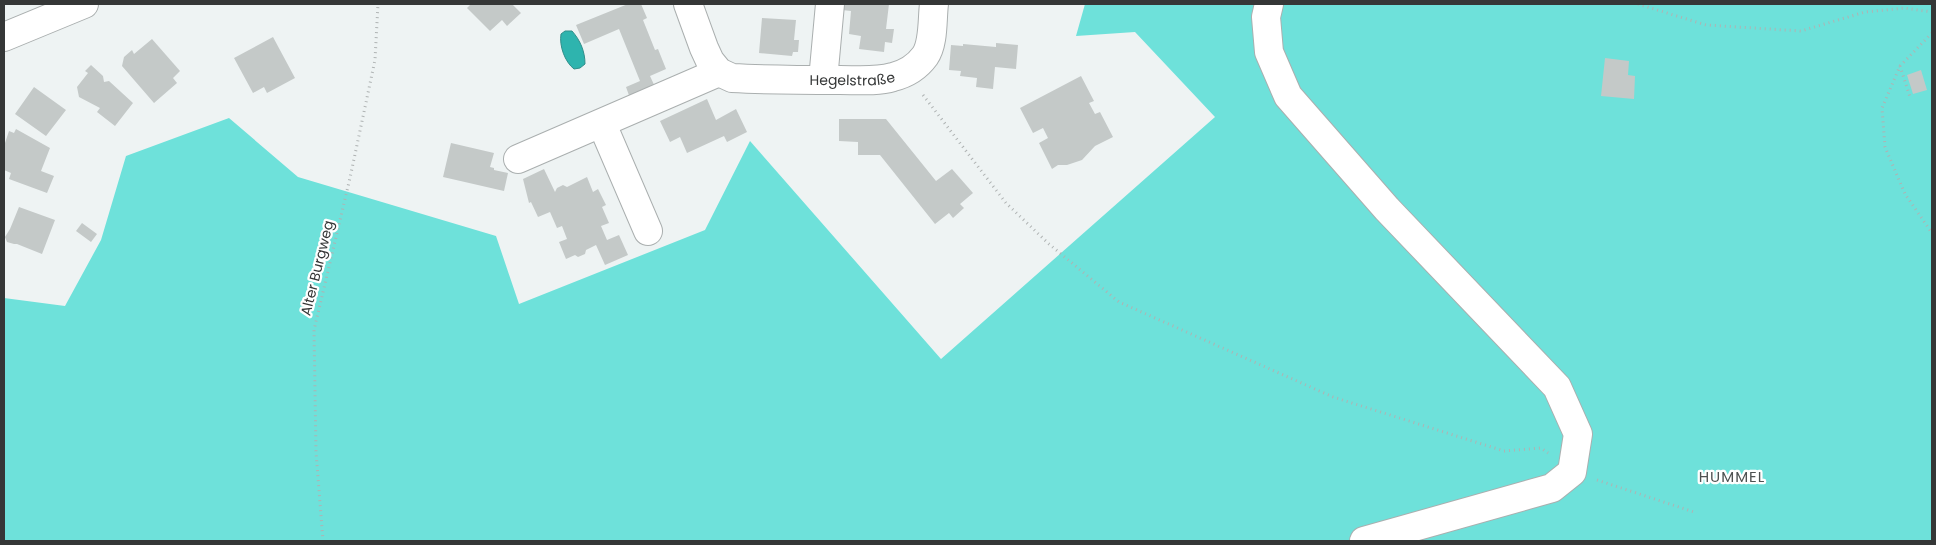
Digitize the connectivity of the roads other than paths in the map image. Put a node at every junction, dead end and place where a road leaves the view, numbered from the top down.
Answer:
1 (84, 4) edge
2 (688, 4) edge
3 (830, 4) edge
4 (934, 4) edge
5 (1269, 4) edge
6 (4, 37) edge
7 (719, 72) junction
8 (823, 80) junction
9 (602, 124) junction
10 (518, 159) dead end
11 (648, 231) dead end
12 (1364, 541) edge

1 - 6 street
2 - 7 street
3 - 8 street
4 - 8 street, Hegelstraße
5 - 12 street
7 - 8 street, Hegelstraße
7 - 9 street
9 - 10 street
9 - 11 street

